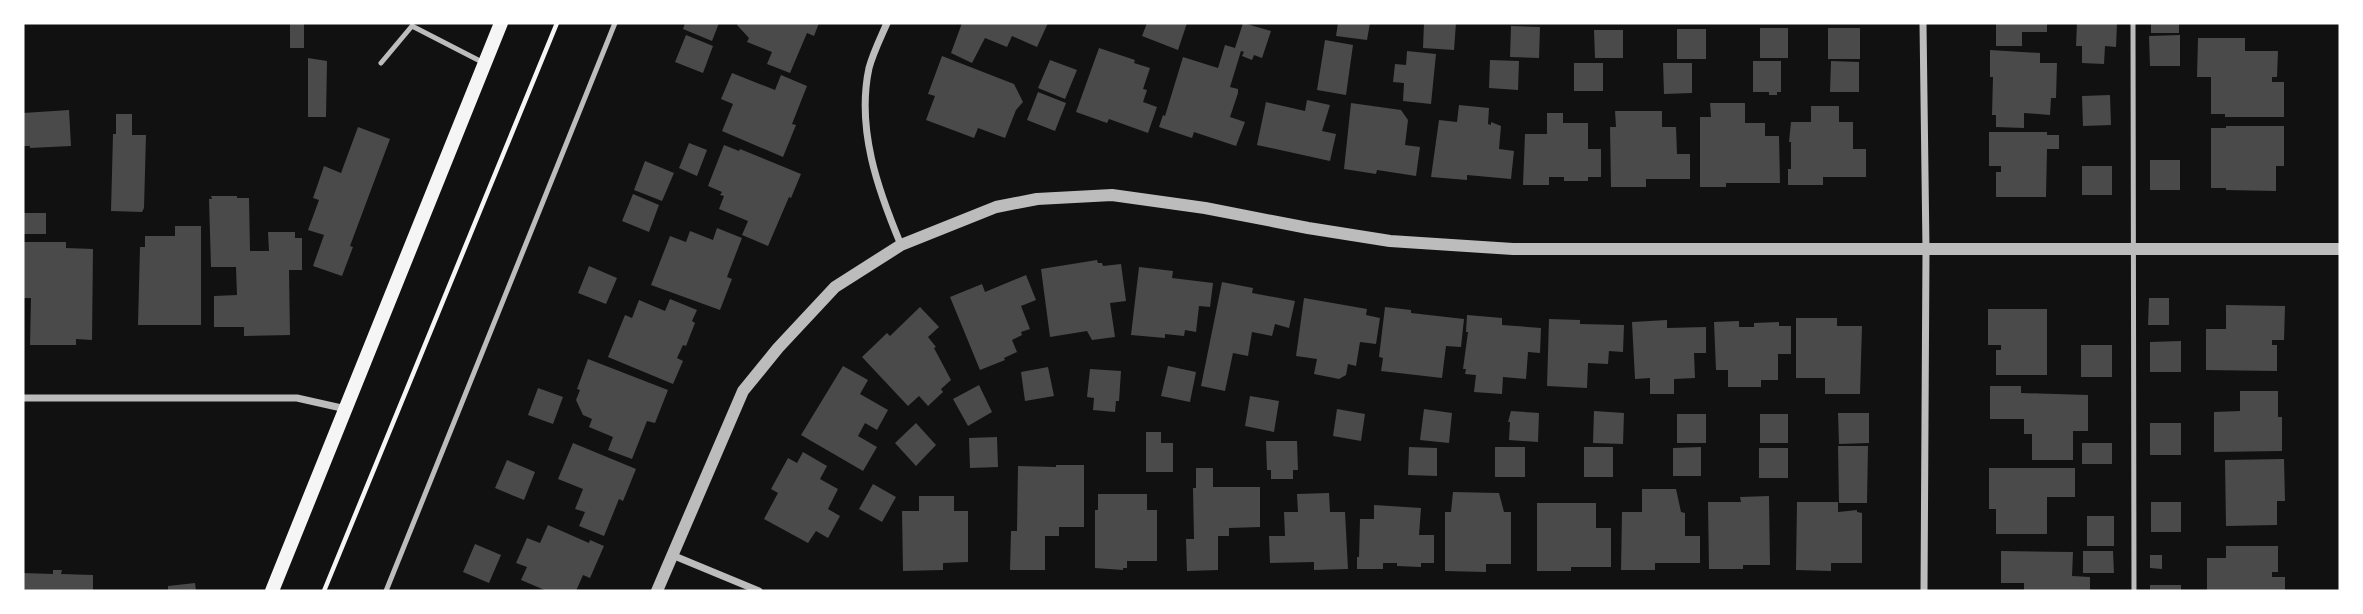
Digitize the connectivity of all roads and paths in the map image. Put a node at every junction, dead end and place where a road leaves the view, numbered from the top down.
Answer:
1 (501, 23) edge
2 (557, 23) edge
3 (615, 23) edge
4 (887, 23) edge
5 (1923, 23) edge
6 (2133, 23) edge
7 (381, 62) dead end
8 (485, 63) junction
9 (901, 245) junction
10 (2340, 249) edge
11 (1926, 250) junction
12 (2134, 250) junction
13 (23, 398) edge
14 (346, 409) junction
15 (672, 555) junction
16 (272, 591) edge
17 (324, 591) edge
18 (386, 591) edge
19 (657, 591) edge
20 (759, 591) edge
21 (1924, 591) edge
22 (2134, 591) edge

1 - 8 main road
2 - 17 path
3 - 18 lane
4 - 9 street
5 - 11 street
6 - 12 lane
7 - 8 lane
8 - 14 main road
9 - 11 street
9 - 15 street
10 - 12 street
11 - 12 street
11 - 21 street
12 - 22 lane
13 - 14 street
14 - 16 main road
15 - 19 street
15 - 20 street

